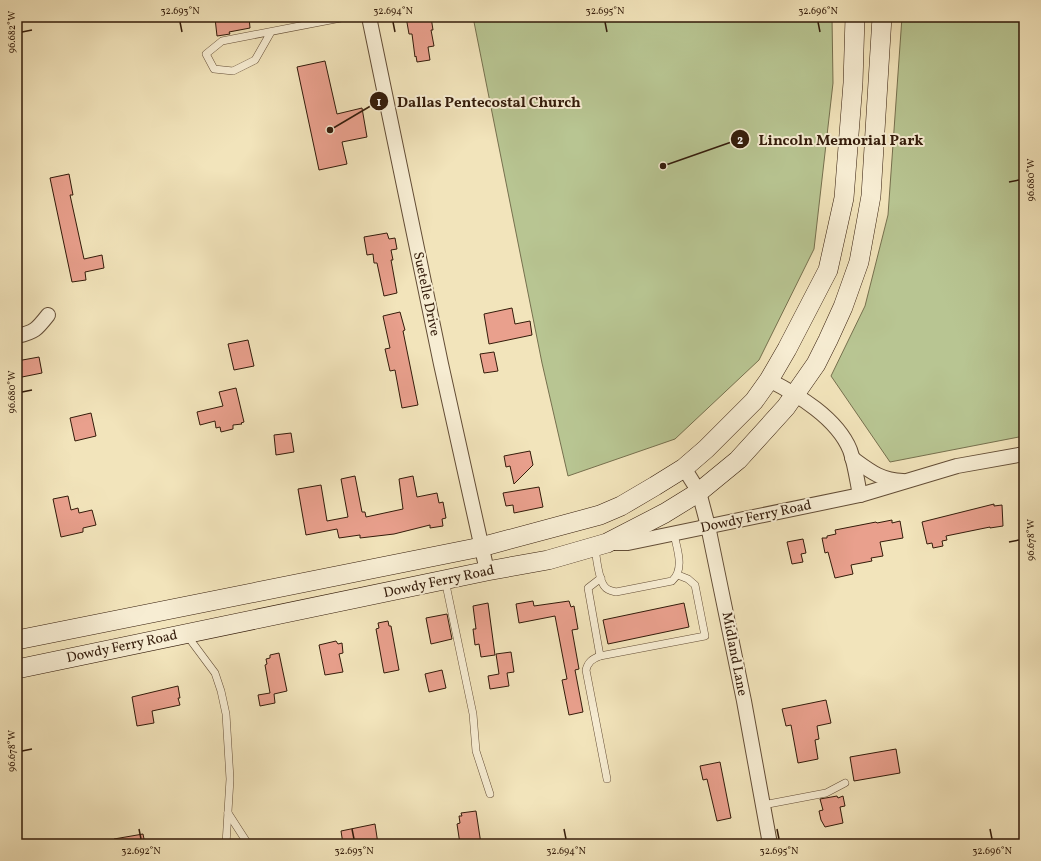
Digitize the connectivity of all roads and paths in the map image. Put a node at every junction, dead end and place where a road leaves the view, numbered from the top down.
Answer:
1 (346, 17) edge
2 (369, 17) edge
3 (856, 17) edge
4 (882, 17) edge
5 (271, 32) junction
6 (853, 83) junction
7 (878, 86) junction
8 (48, 315) dead end
9 (17, 336) edge
10 (769, 380) junction
11 (796, 394) junction
12 (1024, 454) edge
13 (852, 458) junction
14 (684, 468) junction
15 (907, 482) junction
16 (699, 492) junction
17 (860, 495) junction
18 (708, 526) junction
19 (674, 534) junction
20 (601, 545) junction
21 (481, 547) junction
22 (487, 571) junction
23 (678, 575) junction
24 (601, 578) junction
25 (445, 580) junction
26 (116, 620) junction
27 (186, 634) junction
28 (17, 640) edge
29 (122, 648) junction
30 (600, 656) junction
31 (17, 669) edge
32 (607, 779) dead end
33 (845, 783) dead end
34 (490, 794) dead end
35 (763, 805) junction
36 (228, 813) junction
37 (226, 844) edge
38 (248, 844) edge
39 (770, 844) edge

1 - 5 lane
2 - 21 street, Suetelle Drive
3 - 6 main road, Dowdy Ferry Road
4 - 7 main road
5 - 5 lane
6 - 7 main road
6 - 10 main road, Dowdy Ferry Road
7 - 11 main road
8 - 9 street
10 - 11 street
10 - 14 main road, Dowdy Ferry Road
11 - 13 street
11 - 16 main road
12 - 15 street, Dowdy Ferry Road
13 - 15 street, Dowdy Ferry Road
13 - 17 street
14 - 16 street, Midland Lane
14 - 21 main road, Dowdy Ferry Road
15 - 17 street, Dowdy Ferry Road
16 - 18 street, Midland Lane
16 - 20 main road
17 - 18 street, Dowdy Ferry Road
18 - 19 street, Dowdy Ferry Road
18 - 35 street, Midland Lane
19 - 20 street, Dowdy Ferry Road
19 - 23 lane
20 - 22 main road, Dowdy Ferry Road
20 - 24 lane
21 - 22 street, Suetelle Drive
21 - 26 main road, Dowdy Ferry Road
22 - 25 main road, Dowdy Ferry Road
23 - 24 lane
23 - 30 lane
24 - 30 lane
25 - 27 main road, Dowdy Ferry Road
25 - 34 lane
26 - 28 main road, Dowdy Ferry Road
26 - 29 main road
27 - 29 main road, Dowdy Ferry Road
27 - 36 lane
29 - 31 main road, Dowdy Ferry Road
30 - 32 lane
33 - 35 lane
35 - 39 street, Midland Lane
36 - 37 lane
36 - 38 lane

